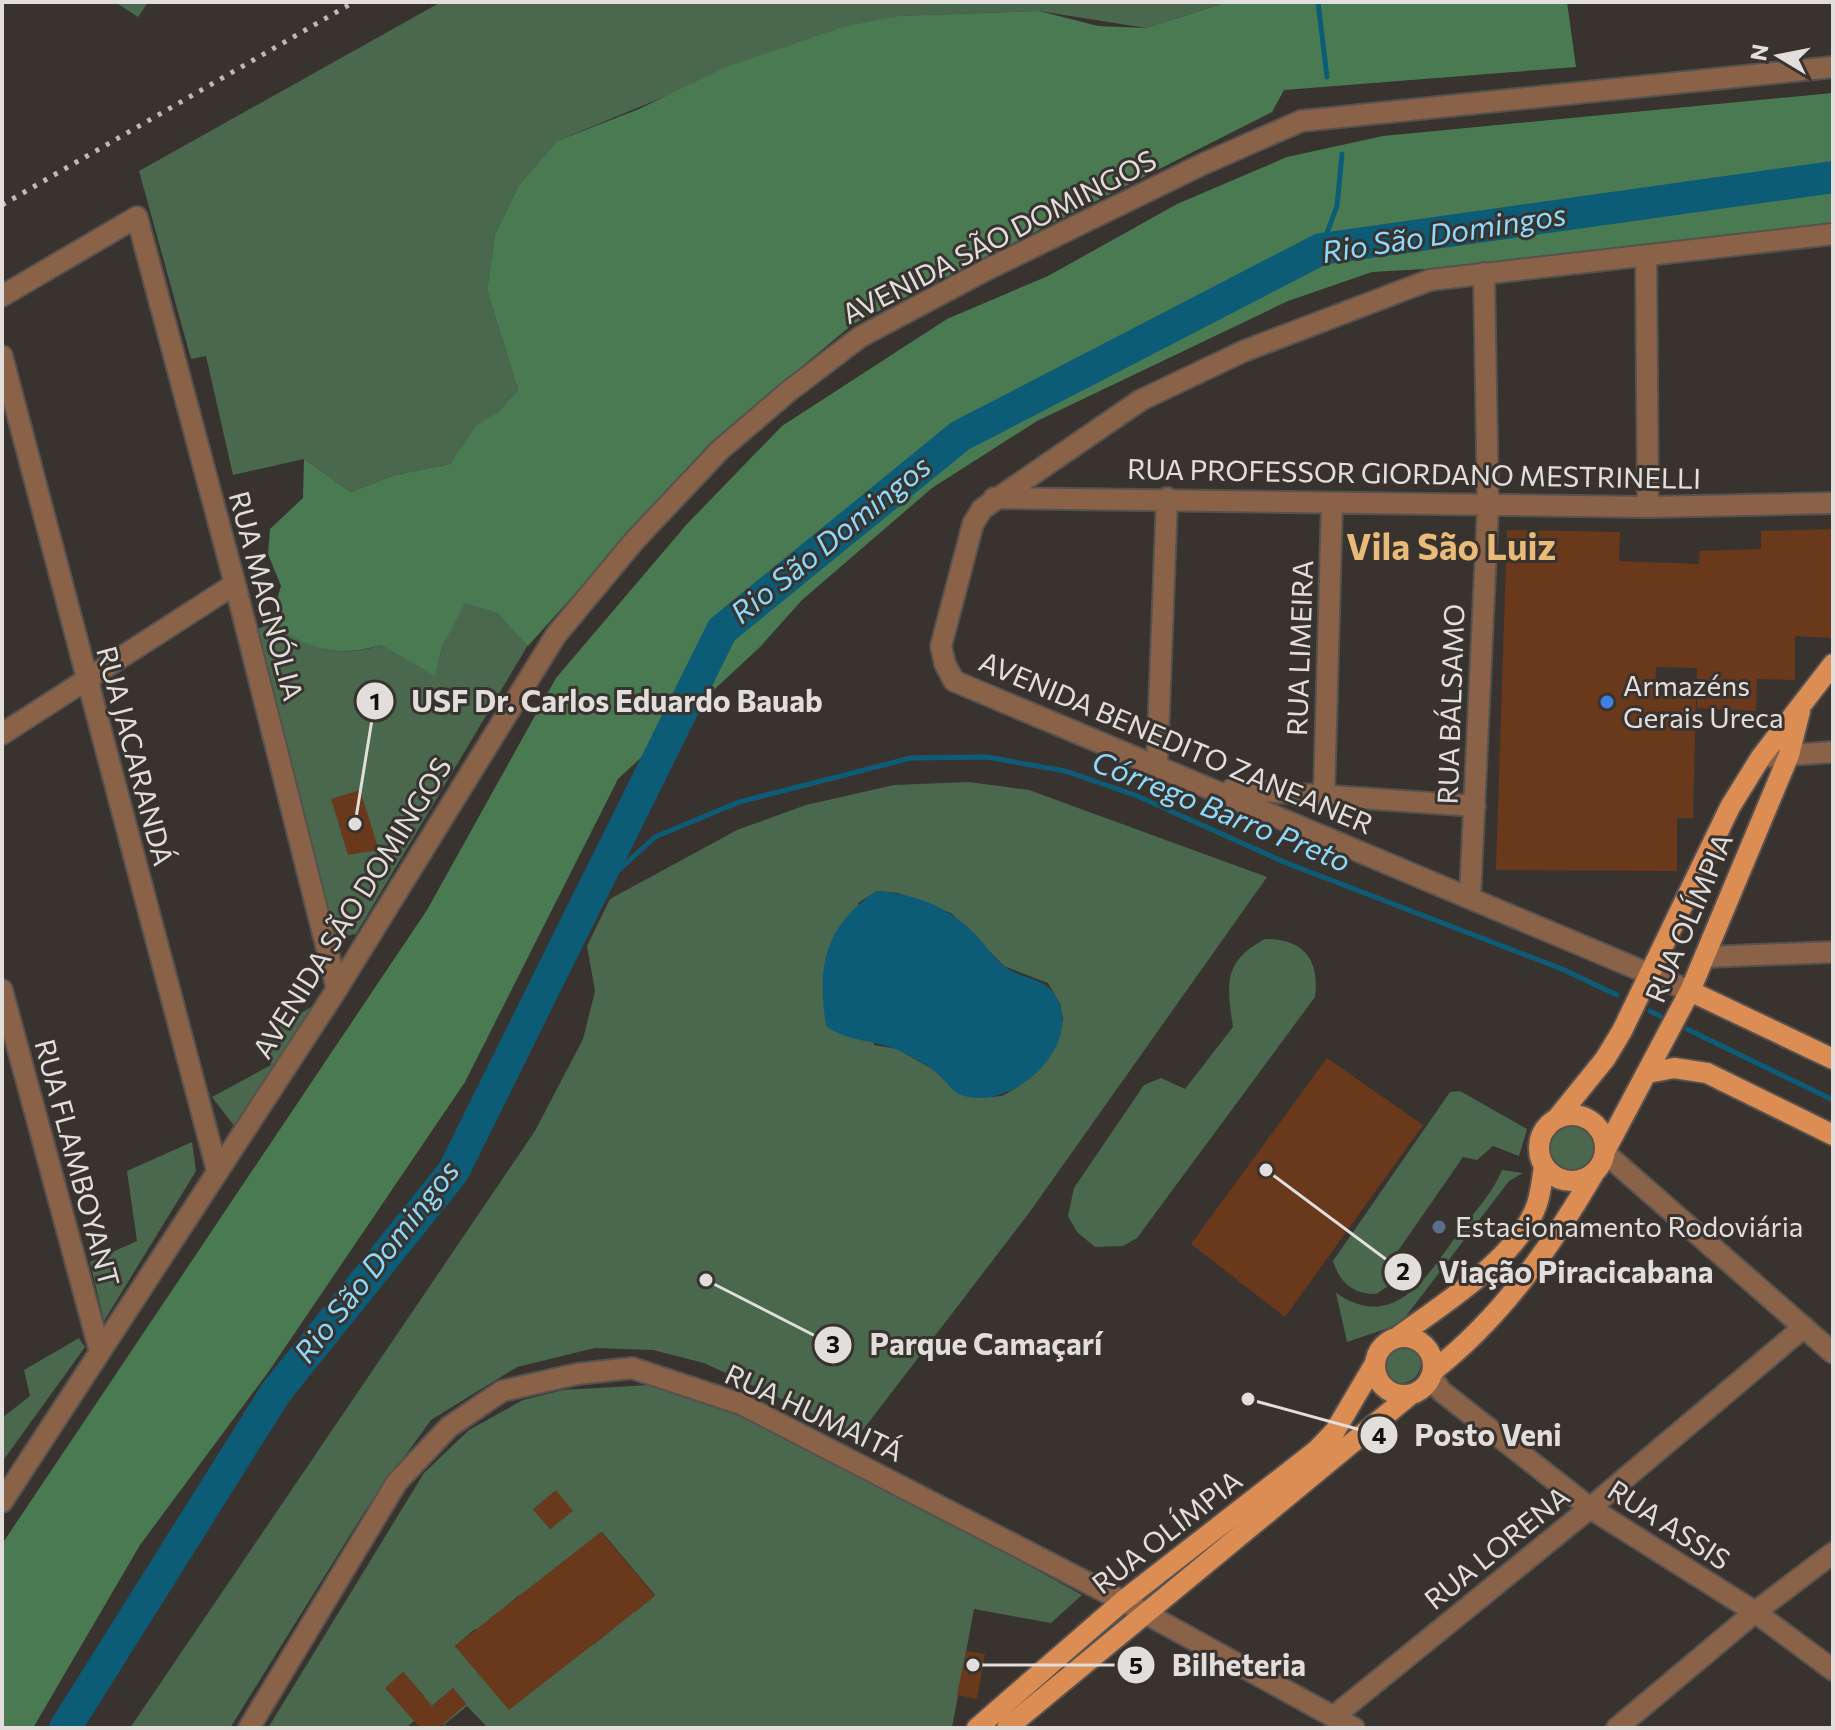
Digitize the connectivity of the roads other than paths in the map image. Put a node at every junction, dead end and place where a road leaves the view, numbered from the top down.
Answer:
1 (1833, 67) edge
2 (1833, 234) edge
3 (1646, 256) junction
4 (1484, 273) junction
5 (2, 296) edge
6 (2, 356) edge
7 (994, 498) junction
8 (1167, 498) junction
9 (1332, 503) junction
10 (1833, 503) edge
11 (1488, 506) junction
12 (1648, 507) junction
13 (235, 584) junction
14 (1833, 664) edge
15 (85, 680) junction
16 (1802, 700) junction
17 (2, 734) edge
18 (1833, 752) edge
19 (1789, 755) junction
20 (1761, 757) junction
21 (1157, 763) junction
22 (1214, 787) junction
23 (1324, 796) junction
24 (1475, 806) junction
25 (1470, 898) junction
26 (1833, 952) edge
27 (1705, 957) junction
28 (1652, 975) junction
29 (337, 989) junction
30 (2, 990) edge
31 (1690, 991) junction
32 (1833, 1059) edge
33 (1648, 1073) junction
34 (1558, 1117) junction
35 (1833, 1135) edge
36 (1605, 1151) junction
37 (1544, 1167) junction
38 (217, 1170) junction
39 (1630, 1172) junction
40 (1594, 1174) junction
41 (1804, 1327) junction
42 (1399, 1336) junction
43 (100, 1352) junction
44 (1833, 1353) edge
45 (1374, 1365) junction
46 (1428, 1384) junction
47 (2, 1502) edge
48 (1590, 1508) junction
49 (1833, 1553) edge
50 (1123, 1601) junction
51 (1755, 1612) junction
52 (1144, 1614) junction
53 (1833, 1670) edge
54 (1333, 1717) junction
55 (249, 1728) edge
56 (977, 1728) edge
57 (1007, 1728) edge
58 (1354, 1728) edge
59 (1617, 1728) edge

1 - 29 street, AVENIDA SÃO DOMINGOS
2 - 3 street
3 - 4 street
3 - 12 street
4 - 7 street
4 - 11 street, RUA BÁLSAMO
5 - 13 street, RUA MAGNÓLIA
6 - 15 street, RUA JACARANDÁ
7 - 8 street, RUA PROFESSOR GIORDANO MESTRINELLI
7 - 21 street, AVENIDA BENEDITO ZANEANER
8 - 9 street, RUA PROFESSOR GIORDANO MESTRINELLI
8 - 21 street
9 - 11 street, RUA PROFESSOR GIORDANO MESTRINELLI
9 - 23 street, RUA LIMEIRA
10 - 12 street, RUA PROFESSOR GIORDANO MESTRINELLI
11 - 12 street, RUA PROFESSOR GIORDANO MESTRINELLI
11 - 24 street, RUA BÁLSAMO
13 - 15 street
13 - 29 street, RUA MAGNÓLIA
14 - 16 main road, RUA OLÍMPIA
15 - 17 street
15 - 38 street, RUA JACARANDÁ
16 - 19 main road, RUA OLÍMPIA
16 - 20 main road, RUA OLÍMPIA
18 - 19 street
19 - 20 street
19 - 27 main road, RUA OLÍMPIA
20 - 28 main road, RUA OLÍMPIA
21 - 22 street, AVENIDA BENEDITO ZANEANER
22 - 23 street
22 - 25 street, AVENIDA BENEDITO ZANEANER
23 - 24 street
24 - 25 street, RUA BÁLSAMO
25 - 28 street, AVENIDA BENEDITO ZANEANER
26 - 27 street
27 - 31 main road, RUA OLÍMPIA
28 - 31 street, AVENIDA BENEDITO ZANEANER
28 - 34 main road, RUA OLÍMPIA
29 - 38 street, AVENIDA SÃO DOMINGOS
30 - 43 street, RUA FLAMBOYANT
31 - 32 main road
31 - 33 main road, RUA OLÍMPIA
33 - 35 main road
33 - 36 main road, RUA OLÍMPIA
34 - 36 main road
34 - 37 main road
36 - 39 street
36 - 40 main road
37 - 40 main road
37 - 42 main road
38 - 43 street, AVENIDA SÃO DOMINGOS
39 - 40 street
39 - 41 street
40 - 46 main road, RUA OLÍMPIA
41 - 44 street
41 - 48 street, RUA LORENA
42 - 45 main road
42 - 46 main road
43 - 47 street, AVENIDA SÃO DOMINGOS
45 - 46 main road
45 - 50 main road, RUA OLÍMPIA
46 - 48 street, RUA ASSIS
46 - 52 main road, RUA OLÍMPIA
48 - 51 street, RUA ASSIS
48 - 54 street, RUA LORENA
49 - 51 street
50 - 52 street, RUA HUMAITÁ
50 - 55 street, RUA HUMAITÁ
50 - 56 main road, RUA OLÍMPIA
51 - 53 street, RUA ASSIS
51 - 59 street
52 - 54 street, RUA HUMAITÁ
52 - 57 main road, RUA OLÍMPIA
54 - 58 street, RUA HUMAITÁ

